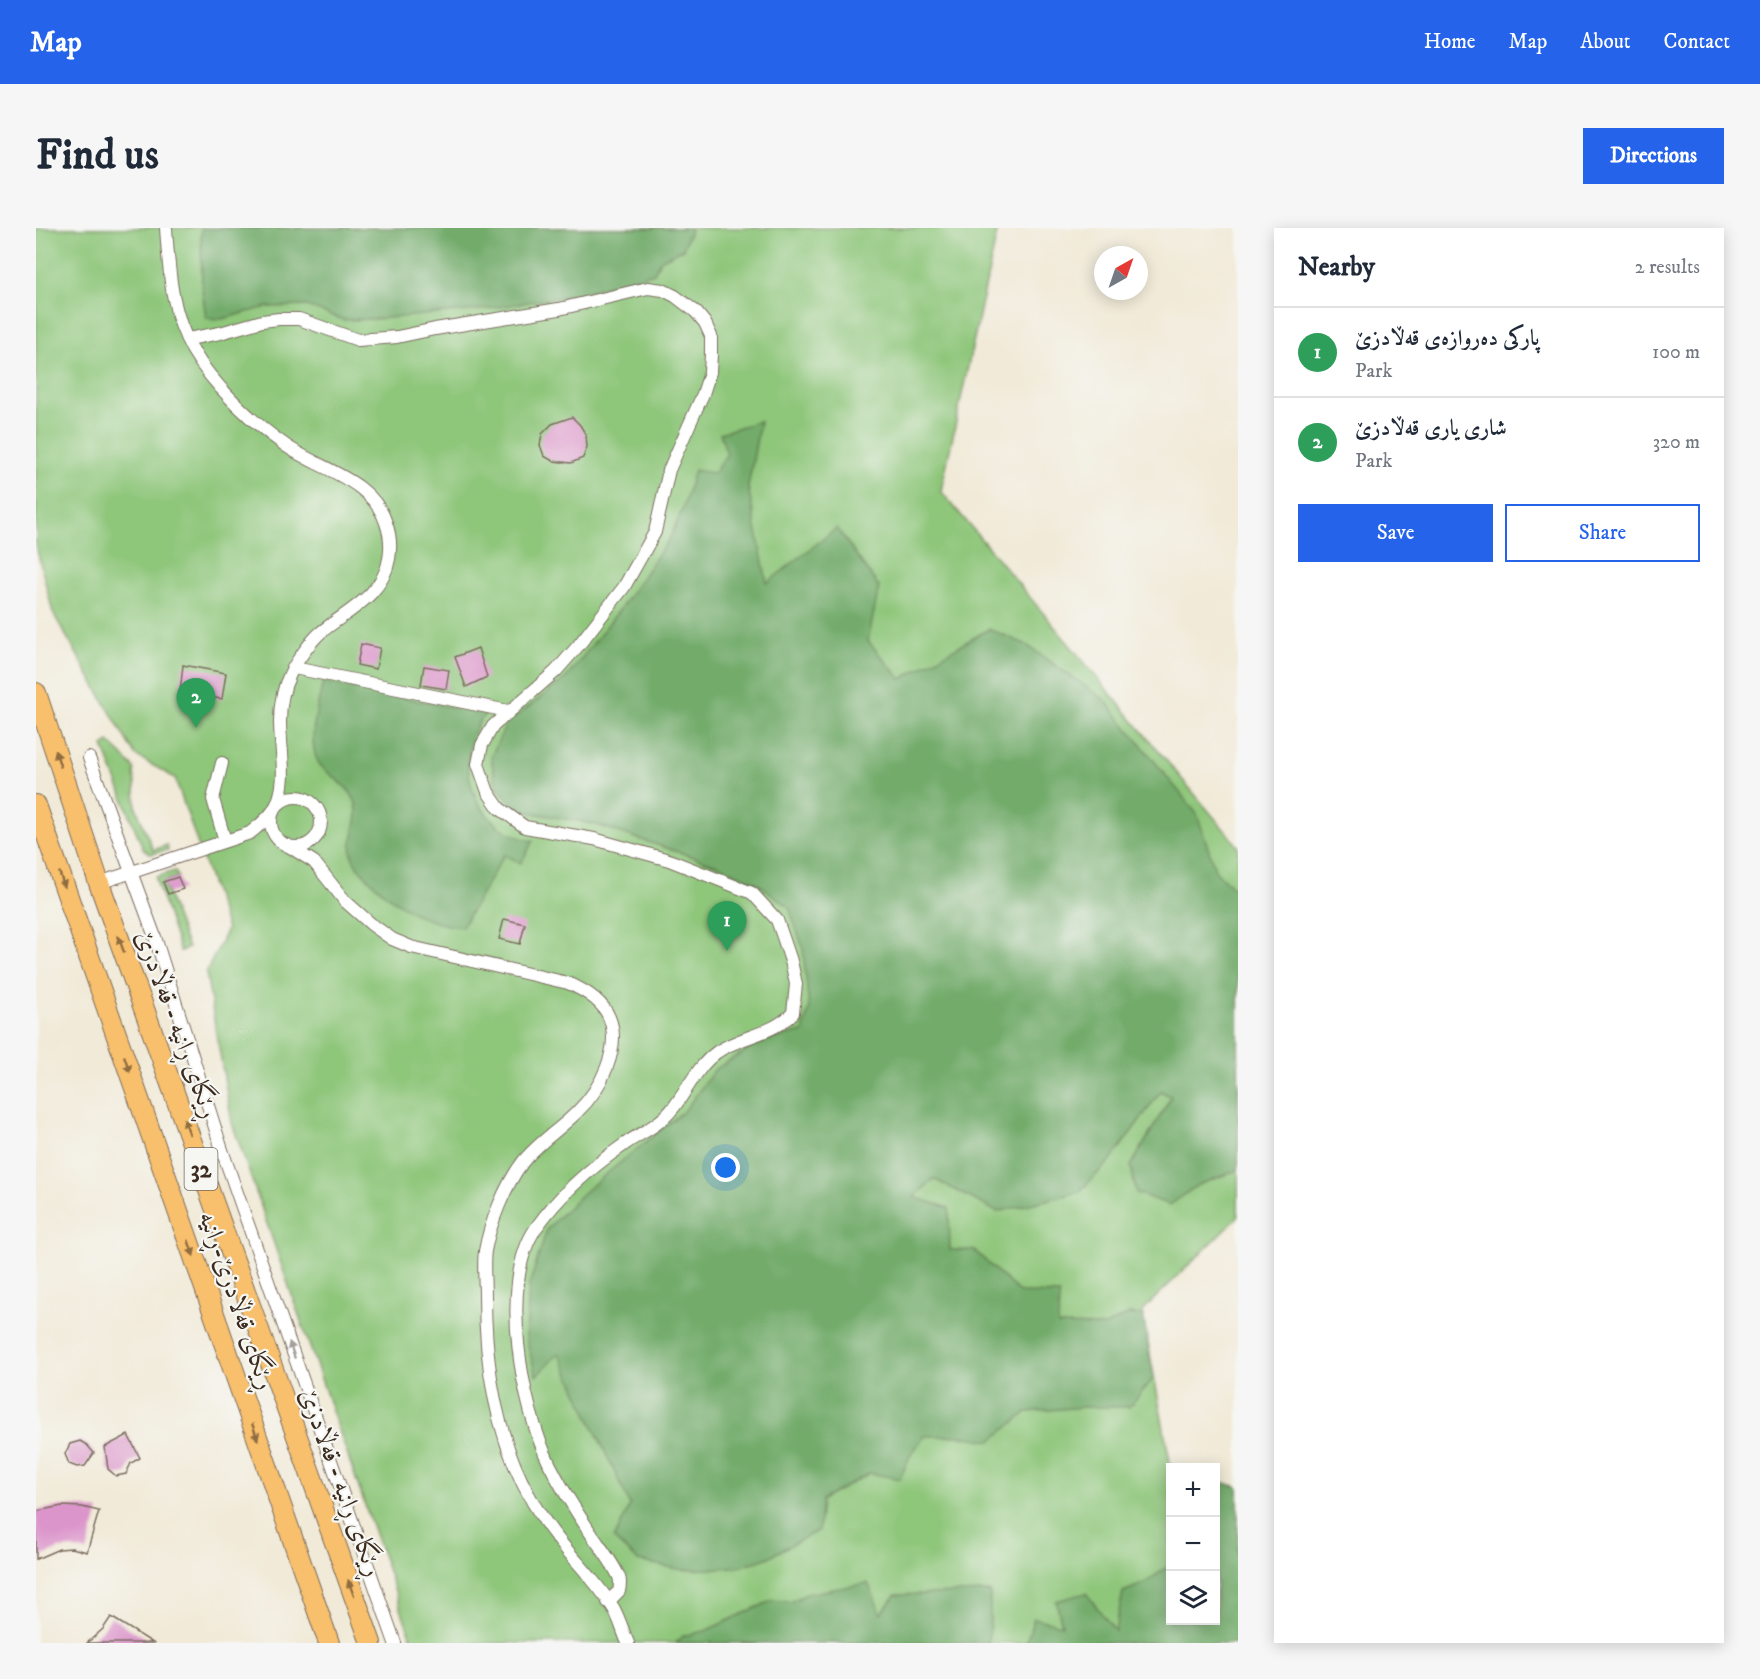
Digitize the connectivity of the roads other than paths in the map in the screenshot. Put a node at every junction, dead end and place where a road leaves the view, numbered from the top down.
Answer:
1 (166, 228) edge
2 (188, 339) junction
3 (294, 668) junction
4 (36, 693) edge
5 (508, 711) junction
6 (89, 758) dead end
7 (222, 763) dead end
8 (283, 776) junction
9 (302, 797) junction
10 (36, 805) edge
11 (274, 810) junction
12 (320, 830) junction
13 (250, 833) junction
14 (225, 841) junction
15 (283, 843) junction
16 (321, 871) junction
17 (131, 873) junction
18 (99, 883) junction
19 (608, 1602) junction
20 (329, 1643) edge
21 (371, 1643) edge
22 (395, 1643) edge
23 (628, 1643) edge

1 - 2 street
2 - 3 street
2 - 5 street
3 - 5 street
3 - 8 street
18 -> 4 main road, ڕێگای ڕانیە - قەڵادزێ / 32
5 - 19 street
6 - 17 street
7 - 14 street
8 - 9 street
8 - 11 street
9 - 11 street
9 - 12 street
10 -> 20 main road, ڕێگای قەڵادزێ-ڕانیە / 32
11 - 13 street
11 - 15 street
12 - 15 street
12 - 16 street
13 - 14 street
13 - 15 street
14 - 17 street
15 - 16 street
16 - 19 street
17 - 18 street
22 -> 17 street
21 -> 18 main road, ڕێگای ڕانیە - قەڵادزێ / 32
19 - 23 street

